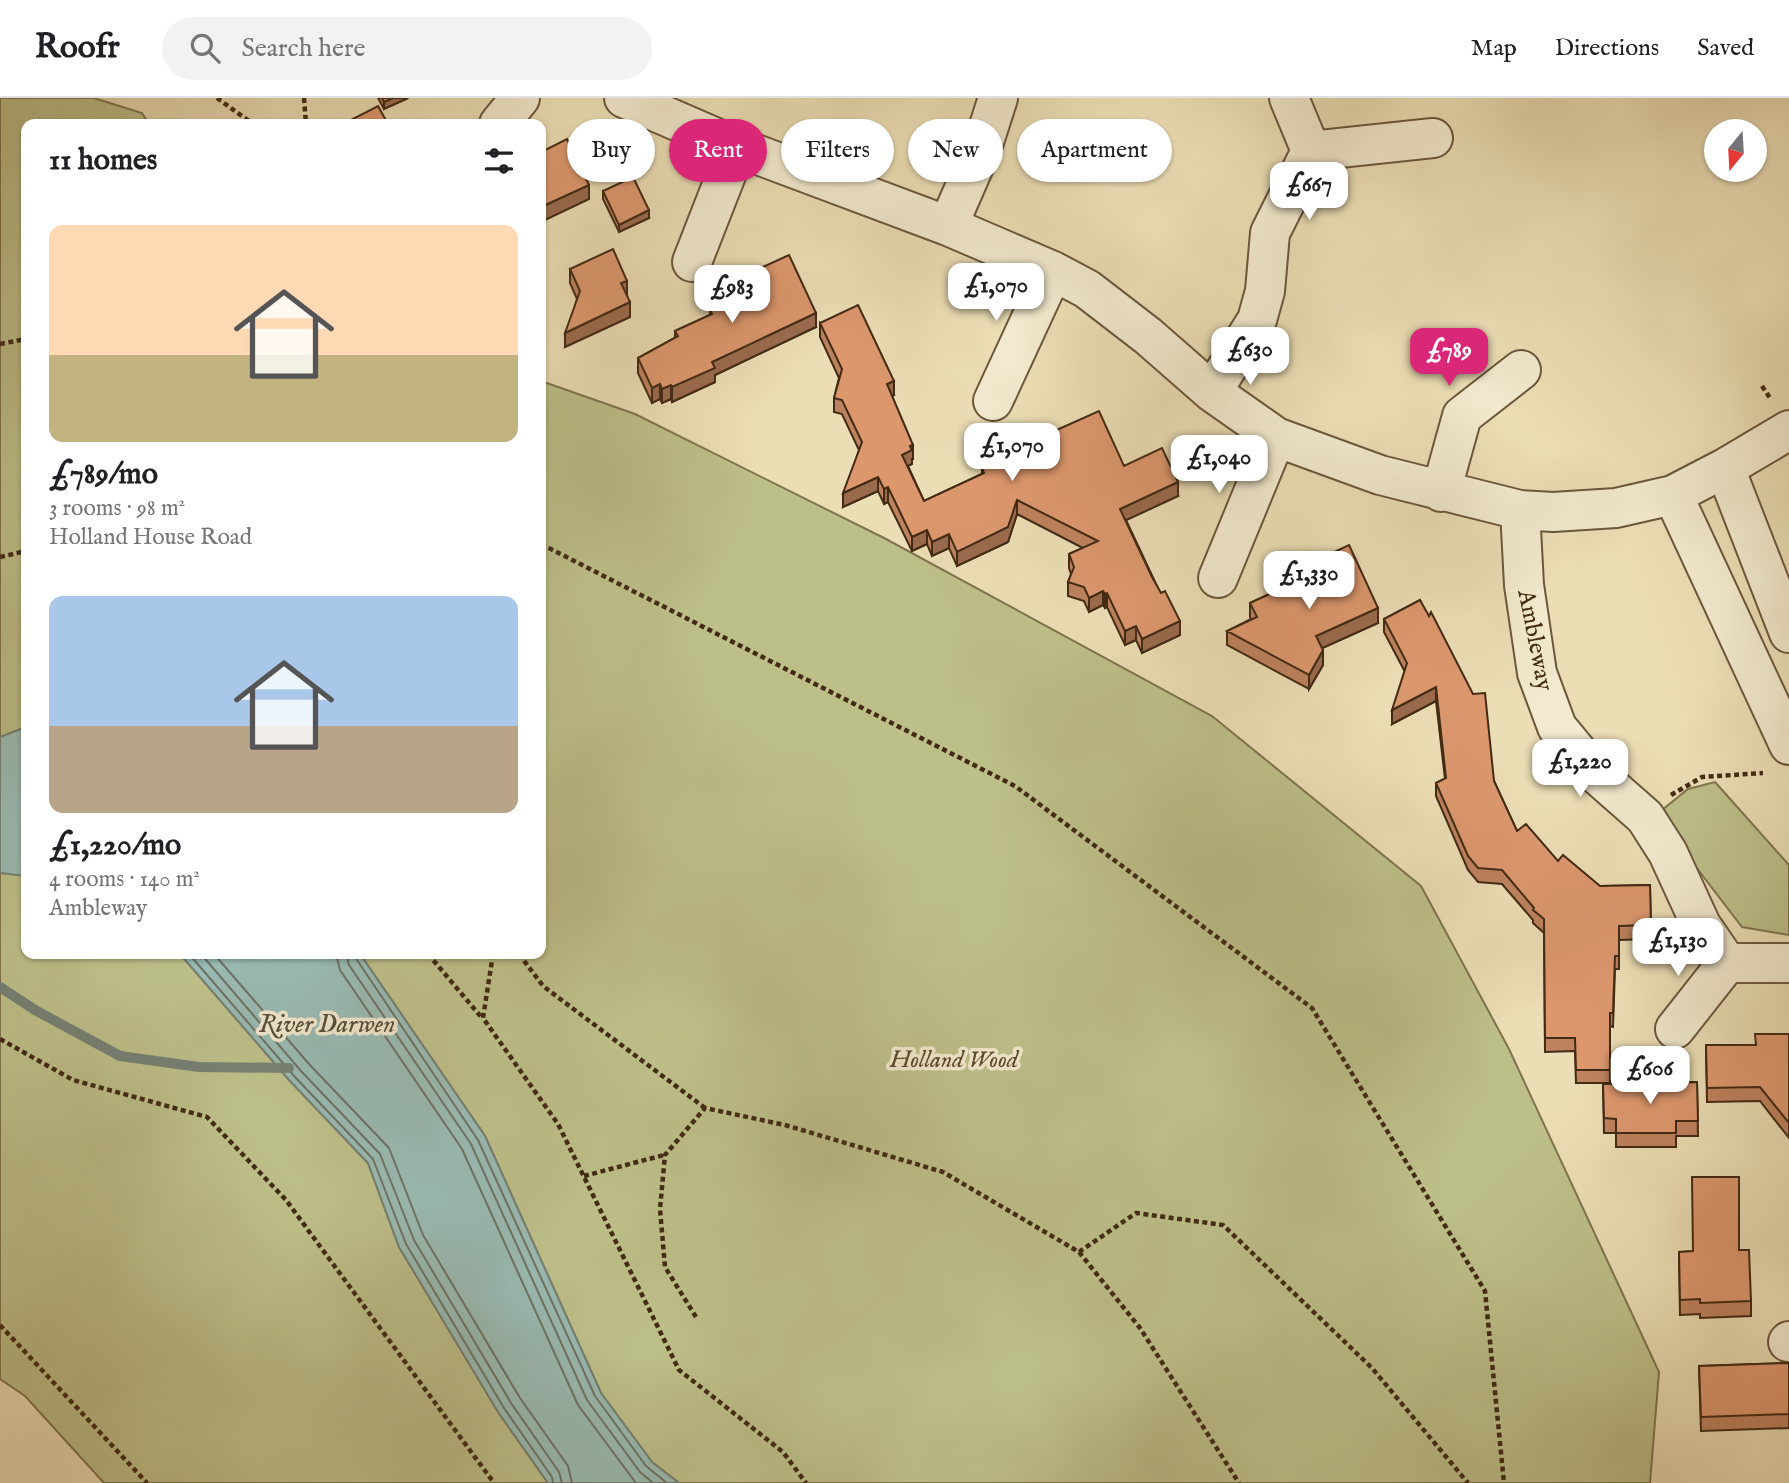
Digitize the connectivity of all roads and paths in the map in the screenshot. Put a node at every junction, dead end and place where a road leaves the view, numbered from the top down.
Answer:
1 (218, 98) edge
2 (303, 98) edge
3 (520, 98) edge
4 (998, 98) edge
5 (1289, 98) edge
6 (633, 100) edge
7 (246, 119) edge
8 (305, 119) edge
9 (503, 119) edge
10 (675, 119) edge
11 (1433, 138) dead end
12 (1311, 150) junction
13 (767, 158) edge
14 (723, 182) edge
15 (948, 226) junction
16 (692, 262) dead end
17 (1053, 271) junction
18 (21, 340) edge
19 (0, 344) edge
20 (1521, 370) dead end
21 (1212, 392) junction
22 (993, 401) dead end
23 (1789, 430) edge
24 (1276, 437) junction
25 (1725, 468) junction
26 (1441, 492) junction
27 (1673, 495) junction
28 (1520, 510) junction
29 (546, 547) edge
30 (21, 552) edge
31 (0, 557) edge
32 (1219, 578) dead end
33 (1789, 633) edge
34 (1789, 745) edge
35 (1763, 773) dead end
36 (1645, 817) junction
37 (432, 959) edge
38 (492, 959) edge
39 (523, 959) edge
40 (1727, 963) junction
41 (1789, 963) edge
42 (483, 1018) junction
43 (1675, 1029) dead end
44 (0, 1039) edge
45 (705, 1108) junction
46 (664, 1155) junction
47 (584, 1176) junction
48 (1079, 1252) junction
49 (696, 1317) dead end
50 (0, 1325) edge
51 (147, 1483) edge
52 (494, 1483) edge
53 (806, 1483) edge
54 (1239, 1483) edge
55 (1468, 1483) edge
56 (1504, 1483) edge

1 - 7 path
2 - 8 path
3 - 9 street
4 - 15 street
5 - 12 street
6 - 10 street
11 - 12 street
12 - 21 street
13 - 15 street
14 - 16 street
15 - 17 street
17 - 21 street
17 - 22 street
18 - 19 path
20 - 26 street
21 - 24 street
23 - 25 street
24 - 26 street
24 - 32 street
25 - 27 street
25 - 33 street
26 - 28 street
27 - 28 street
27 - 34 street
28 - 36 street, Ambleway
29 - 56 path
30 - 31 path
35 - 36 path
36 - 40 street, Ambleway
37 - 42 path
38 - 42 path
39 - 45 path
40 - 41 street
40 - 43 street
42 - 47 path
44 - 52 path
45 - 46 path
45 - 48 path
46 - 47 path
46 - 49 path
47 - 53 path
48 - 54 path
48 - 55 path
50 - 51 path

